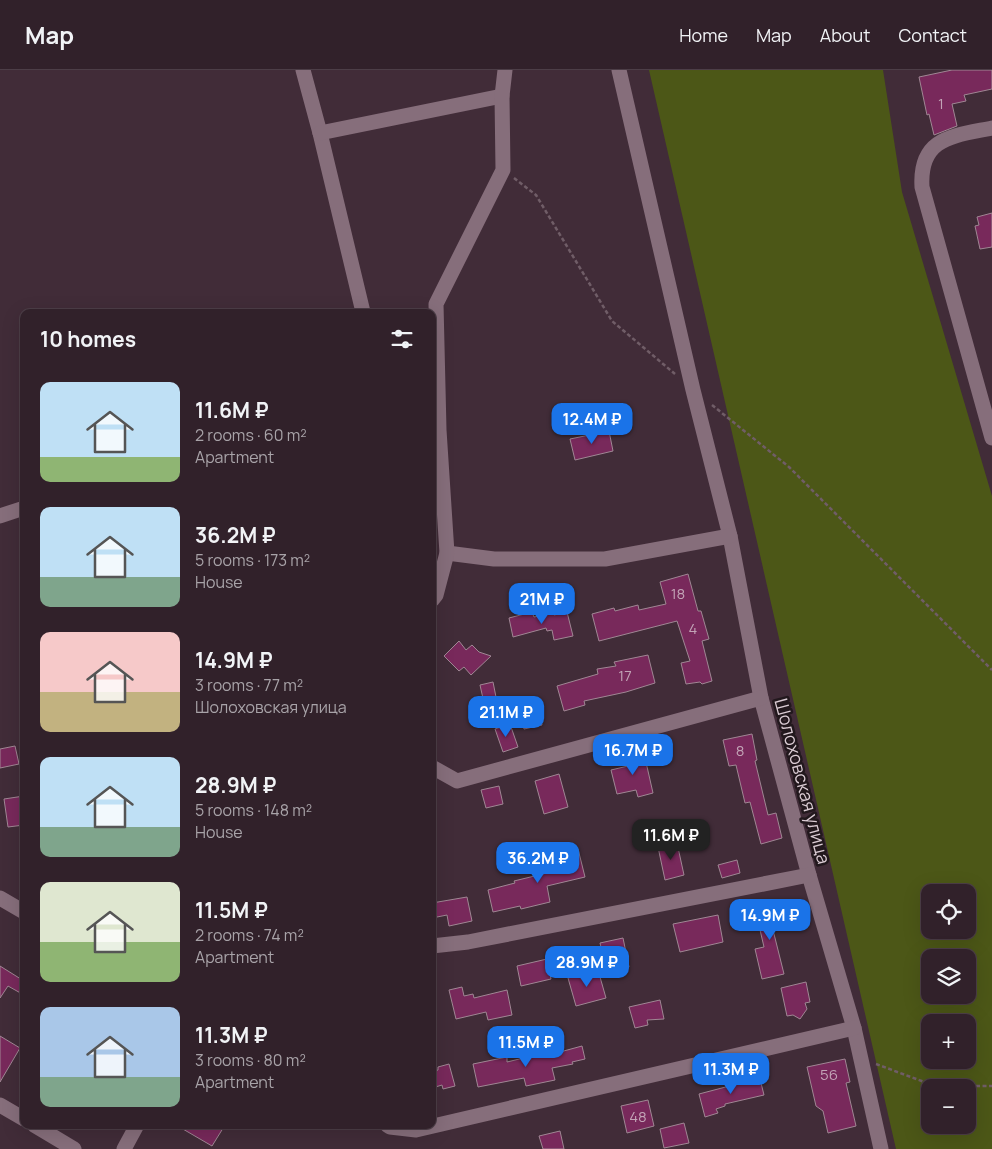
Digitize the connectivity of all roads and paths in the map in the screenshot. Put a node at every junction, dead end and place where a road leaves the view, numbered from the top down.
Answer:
1 (303, 70) edge
2 (505, 70) edge
3 (619, 70) edge
4 (502, 96) junction
5 (992, 128) edge
6 (320, 133) junction
7 (502, 170) junction
8 (362, 309) edge
9 (435, 309) edge
10 (693, 390) junction
11 (990, 423) edge
12 (436, 431) edge
13 (992, 438) edge
14 (20, 509) edge
15 (0, 516) edge
16 (730, 536) junction
17 (447, 553) junction
18 (436, 595) edge
19 (992, 670) edge
20 (761, 698) junction
21 (436, 769) edge
22 (809, 875) junction
23 (0, 898) edge
24 (20, 910) edge
25 (436, 946) edge
26 (854, 1028) junction
27 (860, 1058) junction
28 (992, 1086) edge
29 (0, 1105) edge
30 (20, 1117) edge
31 (436, 1125) edge
32 (41, 1129) edge
33 (135, 1129) edge
34 (407, 1129) edge
35 (420, 1129) edge
36 (74, 1149) edge
37 (124, 1149) edge
38 (881, 1149) edge

1 - 6 street
2 - 4 street
3 - 10 street, Шолоховская улица
4 - 6 street
4 - 7 street
5 - 11 street
6 - 8 street
7 - 9 street
7 - 10 path
10 - 16 street, Шолоховская улица
10 - 19 path
11 - 13 street
12 - 17 street
14 - 15 street
16 - 17 street
16 - 20 street, Шолоховская улица
17 - 18 street
20 - 21 street
20 - 22 street, Шолоховская улица
22 - 25 street
22 - 26 street, Шолоховская улица
23 - 24 street
26 - 27 street, Шолоховская улица
26 - 31 street
27 - 28 path
27 - 38 street, Шолоховская улица
29 - 30 street
32 - 36 street
33 - 37 street
34 - 35 street

